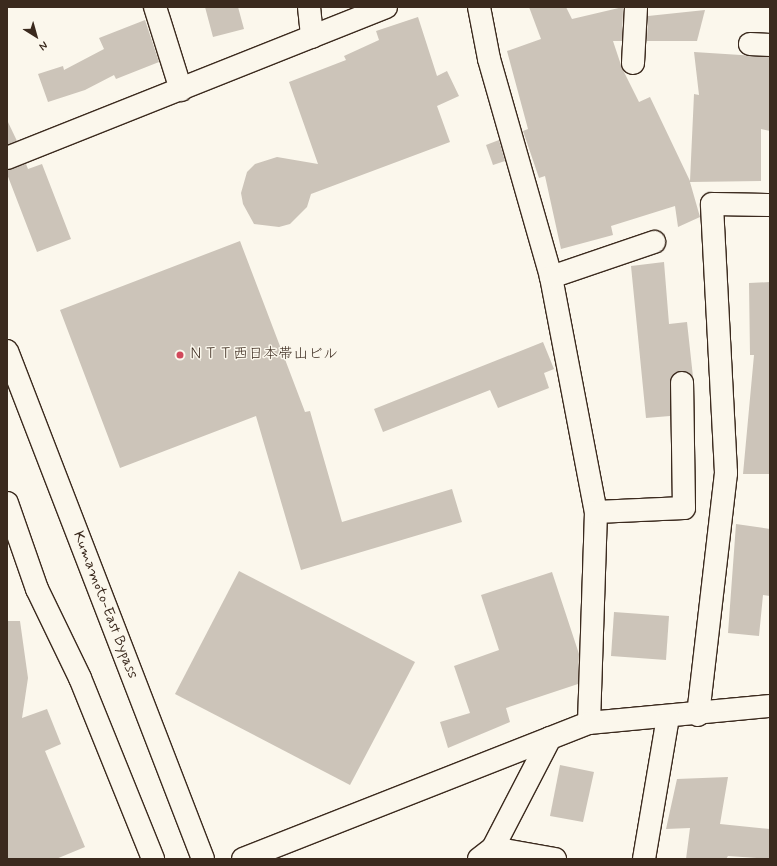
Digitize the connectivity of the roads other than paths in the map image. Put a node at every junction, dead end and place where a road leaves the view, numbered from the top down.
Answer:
1 (155, 7) edge
2 (309, 7) edge
3 (386, 7) edge
4 (479, 7) edge
5 (636, 7) edge
6 (312, 37) junction
7 (632, 63) dead end
8 (181, 90) junction
9 (7, 158) edge
10 (770, 205) edge
11 (654, 242) dead end
12 (551, 277) junction
13 (7, 351) edge
14 (682, 382) dead end
15 (7, 503) edge
16 (596, 512) junction
17 (770, 706) edge
18 (698, 715) junction
19 (668, 716) junction
20 (589, 723) junction
21 (550, 738) junction
22 (486, 853) edge
23 (153, 859) edge
24 (203, 859) edge
25 (243, 859) edge
26 (555, 859) edge
27 (644, 859) edge

1 - 8 main road
2 - 6 main road
3 - 6 main road
4 - 12 main road
5 - 7 main road
6 - 8 main road
8 - 9 main road
10 - 18 main road
11 - 12 main road
12 - 16 main road
13 - 24 main road, Kumamoto-East Bypass
14 - 16 main road
15 - 23 main road
16 - 20 main road
17 - 18 main road
18 - 19 main road
19 - 20 main road
19 - 27 main road
20 - 21 main road
21 - 22 main road
21 - 25 main road
22 - 26 main road

